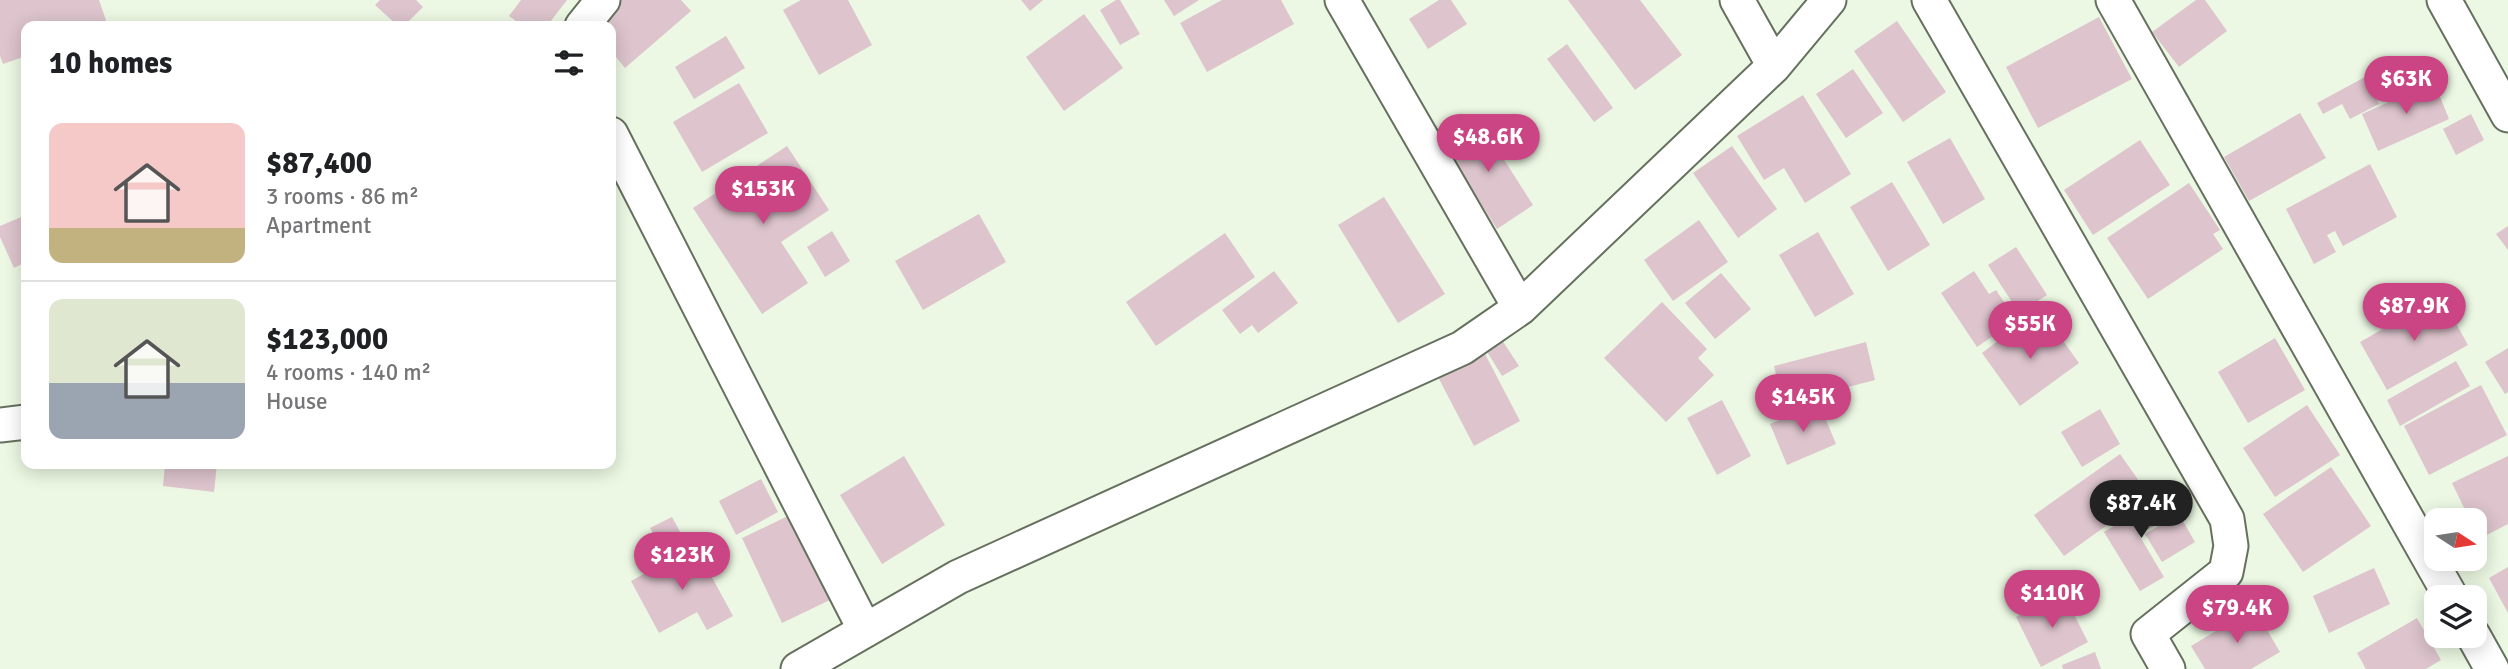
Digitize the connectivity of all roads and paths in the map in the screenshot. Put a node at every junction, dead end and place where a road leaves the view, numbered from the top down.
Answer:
1 (603, 0) edge
2 (1342, 0) edge
3 (1737, 0) edge
4 (1829, 0) edge
5 (1929, 0) edge
6 (2113, 0) edge
7 (2444, 0) edge
8 (586, 21) edge
9 (2494, 64) edge
10 (1774, 66) junction
11 (2508, 115) edge
12 (616, 144) edge
13 (1520, 308) junction
14 (21, 423) edge
15 (0, 425) edge
16 (2444, 585) edge
17 (865, 630) junction
18 (2480, 648) edge
19 (798, 669) edge
20 (2168, 669) edge
21 (2492, 669) edge

1 - 8 street
2 - 13 street
3 - 10 street
4 - 10 street
5 - 20 street
6 - 16 street
7 - 9 street
9 - 11 street
10 - 13 street
12 - 17 street
13 - 17 street
14 - 15 street
17 - 19 street
18 - 21 street

